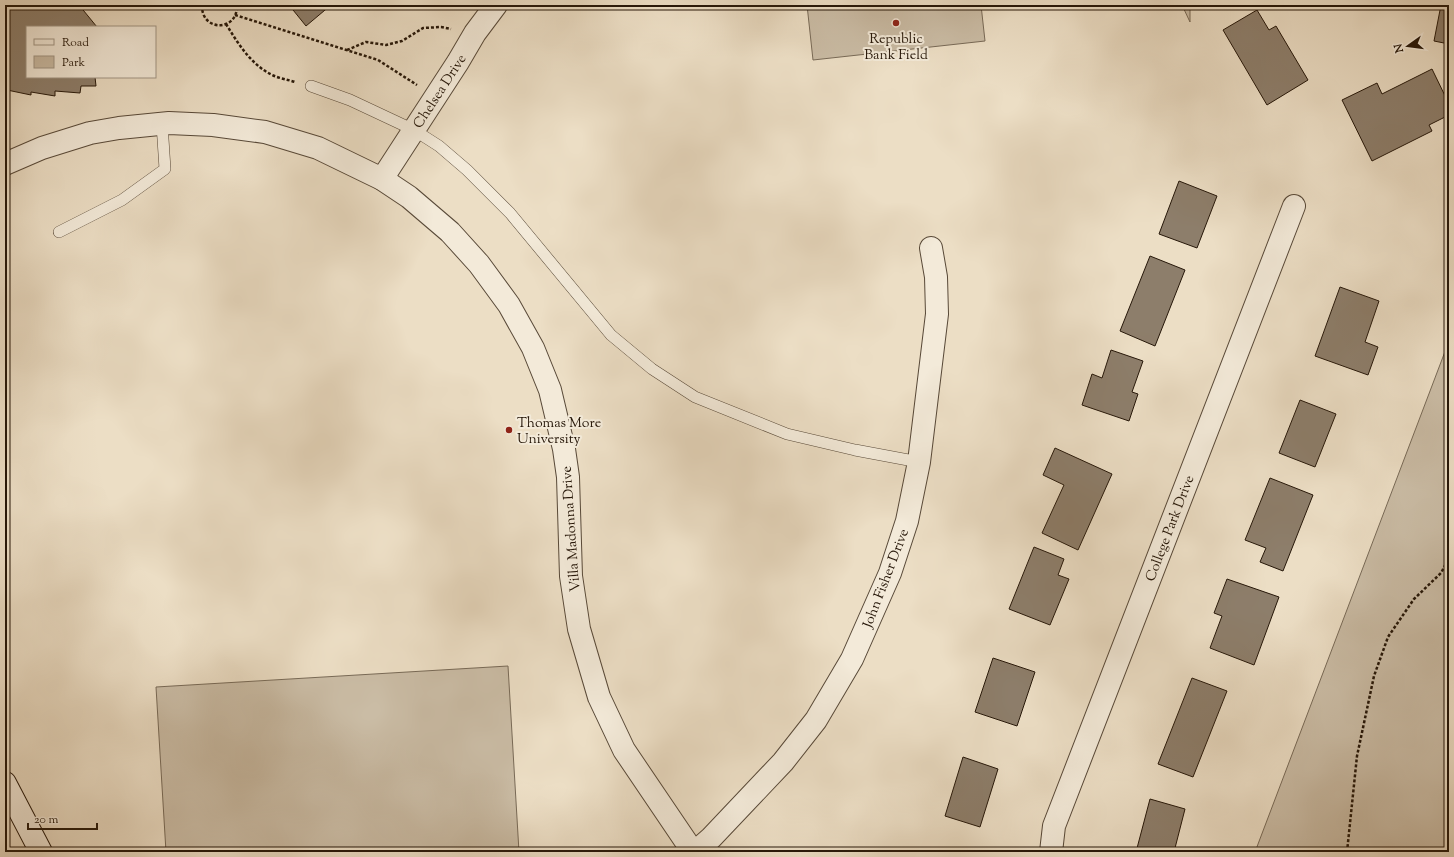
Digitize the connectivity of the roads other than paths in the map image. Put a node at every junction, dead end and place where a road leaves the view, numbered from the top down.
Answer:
1 (496, 5) edge
2 (311, 86) road end
3 (162, 124) junction
4 (414, 130) junction
5 (5, 164) edge
6 (382, 178) junction
7 (1294, 206) dead end
8 (60, 232) dead end
9 (931, 248) dead end
10 (919, 462) junction
11 (5, 783) edge
12 (41, 852) edge
13 (694, 852) edge
14 (1051, 852) edge

1 - 4 street, Chelsea Drive
2 - 4 lane
3 - 5 street, Villa Madonna Drive
3 - 6 street, Villa Madonna Drive
3 - 8 lane
4 - 6 street, Chelsea Drive
4 - 10 lane
6 - 13 street, Villa Madonna Drive
7 - 14 street, College Park Drive
9 - 10 street, John Fisher Drive
10 - 13 street, John Fisher Drive
11 - 12 street

